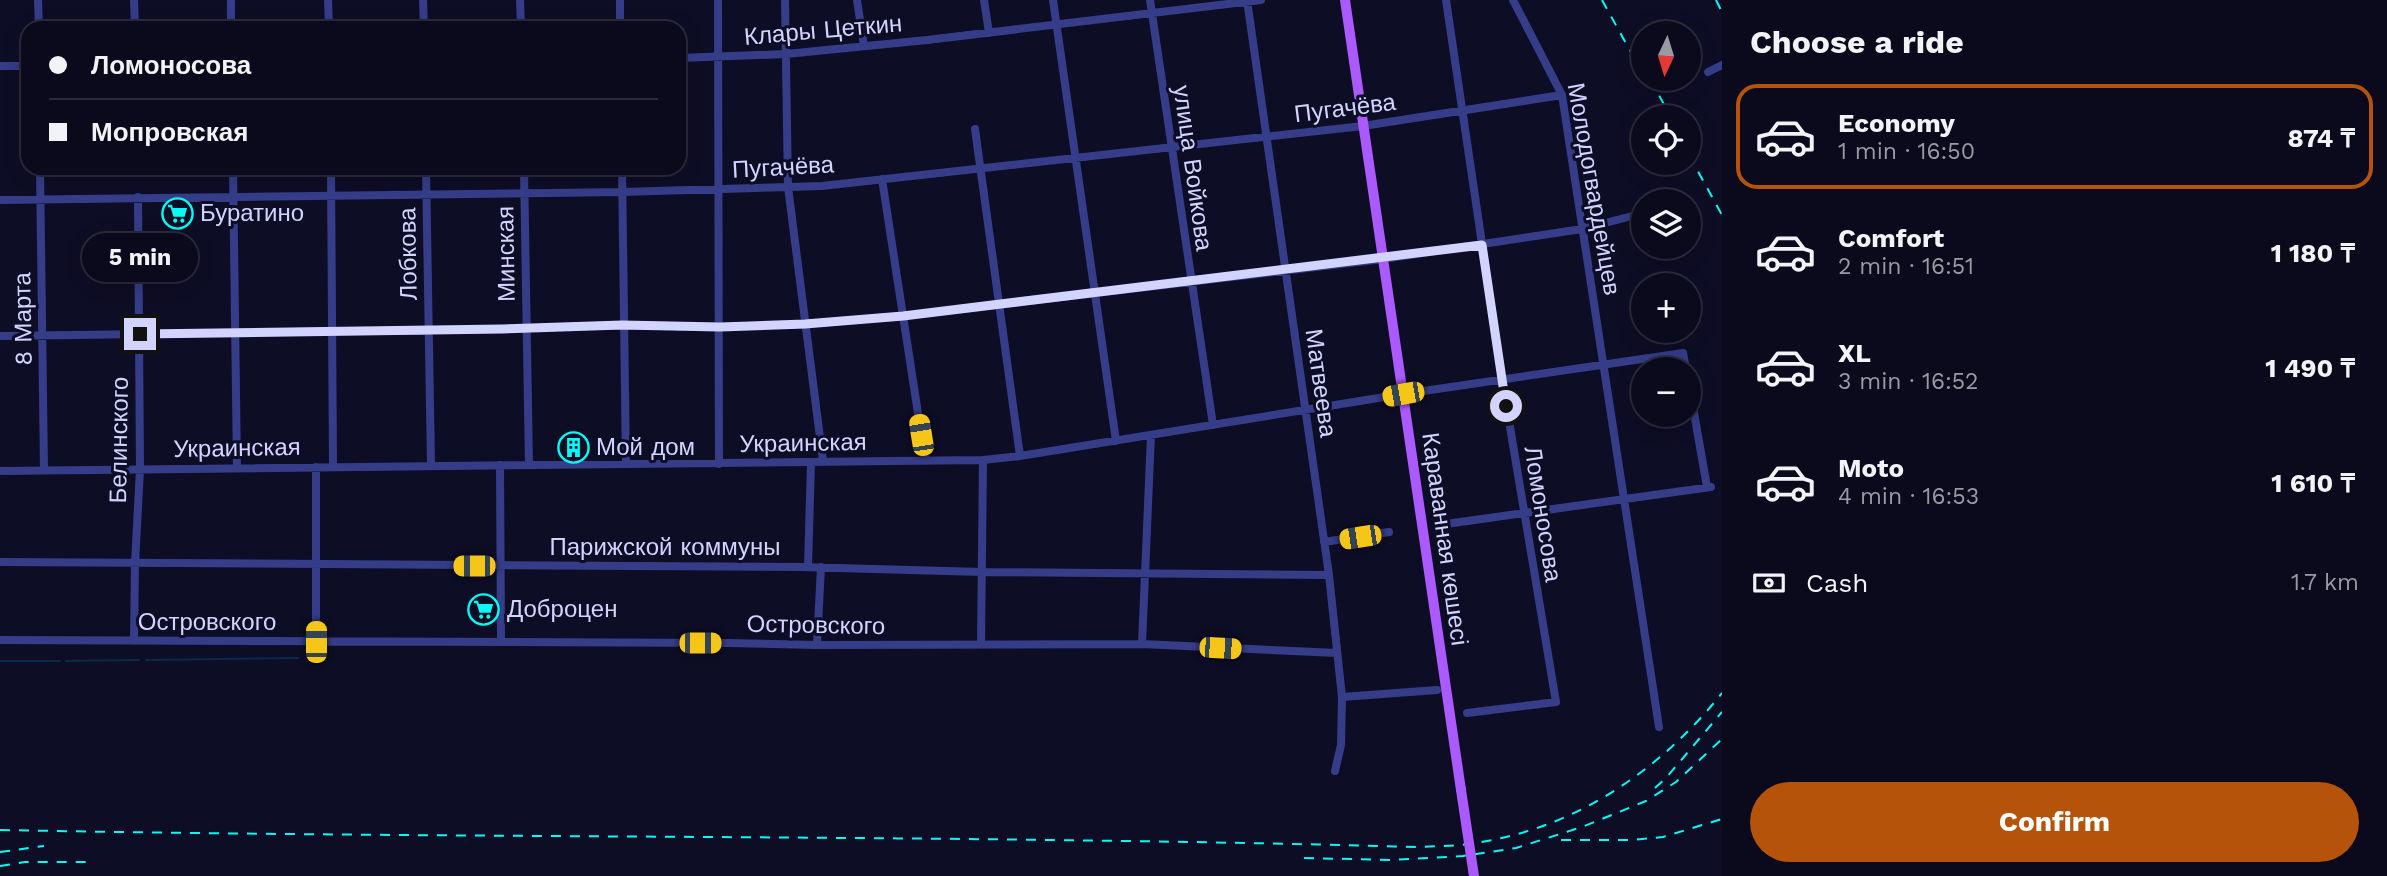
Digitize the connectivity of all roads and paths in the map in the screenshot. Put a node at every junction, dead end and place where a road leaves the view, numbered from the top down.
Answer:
1 (38, 0) edge
2 (134, 0) edge
3 (231, 0) edge
4 (328, 0) edge
5 (423, 0) edge
6 (520, 0) edge
7 (620, 0) edge
8 (718, 0) edge
9 (785, 0) edge
10 (857, 0) edge
11 (984, 0) edge
12 (1053, 0) edge
13 (1150, 0) edge
14 (1261, 0) edge
15 (1345, 0) edge
16 (1446, 0) edge
17 (1513, 0) edge
18 (1247, 1) edge
19 (1152, 14) junction
20 (38, 21) edge
21 (135, 21) edge
22 (231, 21) edge
23 (329, 21) edge
24 (424, 21) edge
25 (521, 21) edge
26 (620, 21) edge
27 (1056, 26) junction
28 (989, 33) junction
29 (864, 46) junction
30 (786, 54) junction
31 (718, 57) junction
32 (686, 58) edge
33 (1722, 65) edge
34 (0, 66) edge
35 (21, 66) edge
36 (1708, 72) dead end
37 (1562, 95) junction
38 (1462, 111) junction
39 (1363, 126) junction
40 (975, 128) dead end
41 (1268, 137) junction
42 (1171, 147) junction
43 (1075, 158) junction
44 (979, 169) junction
45 (40, 175) edge
46 (233, 175) edge
47 (331, 175) edge
48 (426, 175) edge
49 (524, 175) edge
50 (622, 175) edge
51 (882, 179) junction
52 (788, 187) junction
53 (719, 189) junction
54 (622, 192) junction
55 (426, 193) junction
56 (524, 193) junction
57 (331, 194) junction
58 (233, 195) junction
59 (138, 197) junction
60 (41, 199) junction
61 (0, 200) edge
62 (1631, 216) edge
63 (1582, 229) junction
64 (1482, 245) junction
65 (1383, 259) junction
66 (1287, 270) junction
67 (1190, 281) junction
68 (1094, 292) junction
69 (999, 304) junction
70 (903, 316) junction
71 (805, 324) junction
72 (622, 325) junction
73 (720, 327) junction
74 (527, 328) junction
75 (429, 329) junction
76 (333, 330) junction
77 (235, 332) junction
78 (140, 334) junction
79 (43, 335) junction
80 (0, 336) edge
81 (1655, 357) edge
82 (1684, 357) edge
83 (1631, 360) edge
84 (1605, 364) junction
85 (1502, 379) junction
86 (1403, 394) junction
87 (1304, 410) junction
88 (1213, 425) junction
89 (1697, 427) edge
90 (1151, 435) junction
91 (1116, 440) junction
92 (1020, 456) junction
93 (925, 459) junction
94 (983, 460) junction
95 (824, 461) junction
96 (811, 462) junction
97 (626, 464) junction
98 (719, 464) junction
99 (431, 465) junction
100 (500, 465) junction
101 (529, 465) junction
102 (333, 466) junction
103 (316, 467) junction
104 (237, 468) junction
105 (140, 469) junction
106 (44, 470) junction
107 (0, 471) edge
108 (1623, 499) junction
109 (1523, 513) junction
110 (1446, 524) dead end
111 (1389, 533) dead end
112 (1324, 542) junction
113 (0, 562) edge
114 (135, 563) junction
115 (316, 565) junction
116 (501, 567) junction
117 (808, 567) junction
118 (821, 567) junction
119 (982, 572) junction
120 (1145, 573) junction
121 (1329, 575) junction
122 (0, 640) edge
123 (134, 641) junction
124 (316, 642) junction
125 (501, 642) junction
126 (981, 644) junction
127 (1142, 644) junction
128 (817, 645) junction
129 (1337, 653) junction
130 (1437, 690) dead end
131 (1342, 697) junction
132 (1467, 713) dead end
133 (1659, 727) dead end
134 (1335, 771) dead end
135 (1474, 876) edge

1 - 20 street
2 - 21 street
3 - 22 street
4 - 23 street
5 - 24 street
6 - 25 street
7 - 26 street
8 - 31 street
9 - 30 street
10 - 29 street
11 - 28 street
12 - 27 street
13 - 19 street, улица Войкова
14 - 18 street, Клары Цеткин
15 - 39 main road, Караванная көшесі
16 - 38 street, Ломоносова
17 - 37 street, Молодогвардейцев
18 - 19 street, Клары Цеткин
18 - 41 street, Матвеева
19 - 27 street, Клары Цеткин
19 - 42 street, улица Войкова
27 - 28 street, Клары Цеткин
27 - 43 street
28 - 29 street, Клары Цеткин
29 - 30 street, Клары Цеткин
30 - 31 street, Клары Цеткин
30 - 52 street
31 - 32 street, Клары Цеткин
31 - 53 street
33 - 36 street
34 - 35 street
37 - 38 street, Пугачёва
37 - 63 street, Молодогвардейцев
38 - 39 street, Пугачёва
38 - 64 street, Ломоносова
39 - 41 street, Пугачёва
39 - 65 main road, Караванная көшесі
40 - 44 street
41 - 42 street, Пугачёва
41 - 66 street, Матвеева
42 - 43 street, Пугачёва
42 - 67 street, улица Войкова
43 - 44 street, Пугачёва
43 - 68 street
44 - 51 street, Пугачёва
44 - 69 street
45 - 60 street, 8 Марта
46 - 58 street
47 - 57 street
48 - 55 street, Лобкова
49 - 56 street, Минская
50 - 54 street
51 - 52 street, Пугачёва
51 - 70 street
52 - 53 street, Пугачёва
52 - 71 street
53 - 54 street, Пугачёва
53 - 73 street
54 - 56 street, Пугачёва
54 - 72 street
55 - 56 street, Пугачёва
55 - 57 street, Пугачёва
55 - 75 street, Лобкова
56 - 74 street, Минская
57 - 58 street, Пугачёва
57 - 76 street
58 - 59 street, Пугачёва
58 - 77 street
59 - 60 street, Пугачёва
59 - 78 street, Белинского
60 - 61 street, Пугачёва
60 - 79 street, 8 Марта
62 - 63 street
63 - 64 street
63 - 84 street, Молодогвардейцев
64 - 65 street
64 - 85 street, Ломоносова
65 - 66 street
65 - 86 main road, Караванная көшесі
66 - 67 street
66 - 87 street, Матвеева
67 - 68 street
67 - 88 street, улица Войкова
68 - 69 street
68 - 91 street
69 - 70 street
69 - 92 street
70 - 71 street
70 - 93 street
71 - 73 street
71 - 95 street
72 - 73 street
72 - 74 street
72 - 97 street
73 - 98 street
74 - 75 street
74 - 101 street, Минская
75 - 76 street
75 - 99 street, Лобкова
76 - 77 street
76 - 102 street
77 - 78 street
77 - 104 street
78 - 79 street
78 - 105 street, Белинского
79 - 80 street
79 - 106 street, 8 Марта
81 - 82 street, Украинская
83 - 84 street, Украинская
84 - 85 street, Украинская
84 - 108 street, Молодогвардейцев
85 - 86 street, Украинская
85 - 109 street, Ломоносова
86 - 87 street, Украинская
86 - 135 main road, Караванная көшесі, bridge
87 - 88 street, Украинская
87 - 112 street, Матвеева
88 - 90 street, Украинская
89 - 108 street
90 - 91 street, Украинская
90 - 120 street
91 - 92 street, Украинская
92 - 94 street, Украинская
93 - 94 street, Украинская
93 - 95 street, Украинская
94 - 119 street
95 - 96 street, Украинская
96 - 98 street, Украинская
96 - 117 street
97 - 98 street, Украинская
97 - 101 street, Украинская
99 - 100 street, Украинская
99 - 102 street, Украинская
100 - 101 street, Украинская
100 - 116 street
102 - 103 street, Украинская
103 - 104 street, Украинская
103 - 115 street
104 - 105 street, Украинская
105 - 106 street, Украинская
105 - 114 street, Белинского
106 - 107 street, Украинская
108 - 109 street
108 - 133 street, Молодогвардейцев
109 - 110 street
109 - 132 street, Ломоносова
111 - 112 street
112 - 121 street, Матвеева
113 - 114 street, Парижской коммуны
114 - 115 street, Парижской коммуны
114 - 123 street, Белинского
115 - 116 street, Парижской коммуны
115 - 124 street
116 - 117 street, Парижской коммуны
116 - 125 street
117 - 118 street, Парижской коммуны
118 - 119 street, Парижской коммуны
118 - 128 street
119 - 120 street, Парижской коммуны
119 - 126 street
120 - 121 street, Парижской коммуны
120 - 127 street
121 - 129 street, Матвеева
122 - 123 street, Островского
123 - 124 street, Островского
124 - 125 street, Островского
125 - 128 street, Островского
126 - 127 street, Островского
126 - 128 street, Островского
127 - 129 street, Островского
129 - 131 street, Матвеева
130 - 131 street
131 - 134 street, Матвеева

